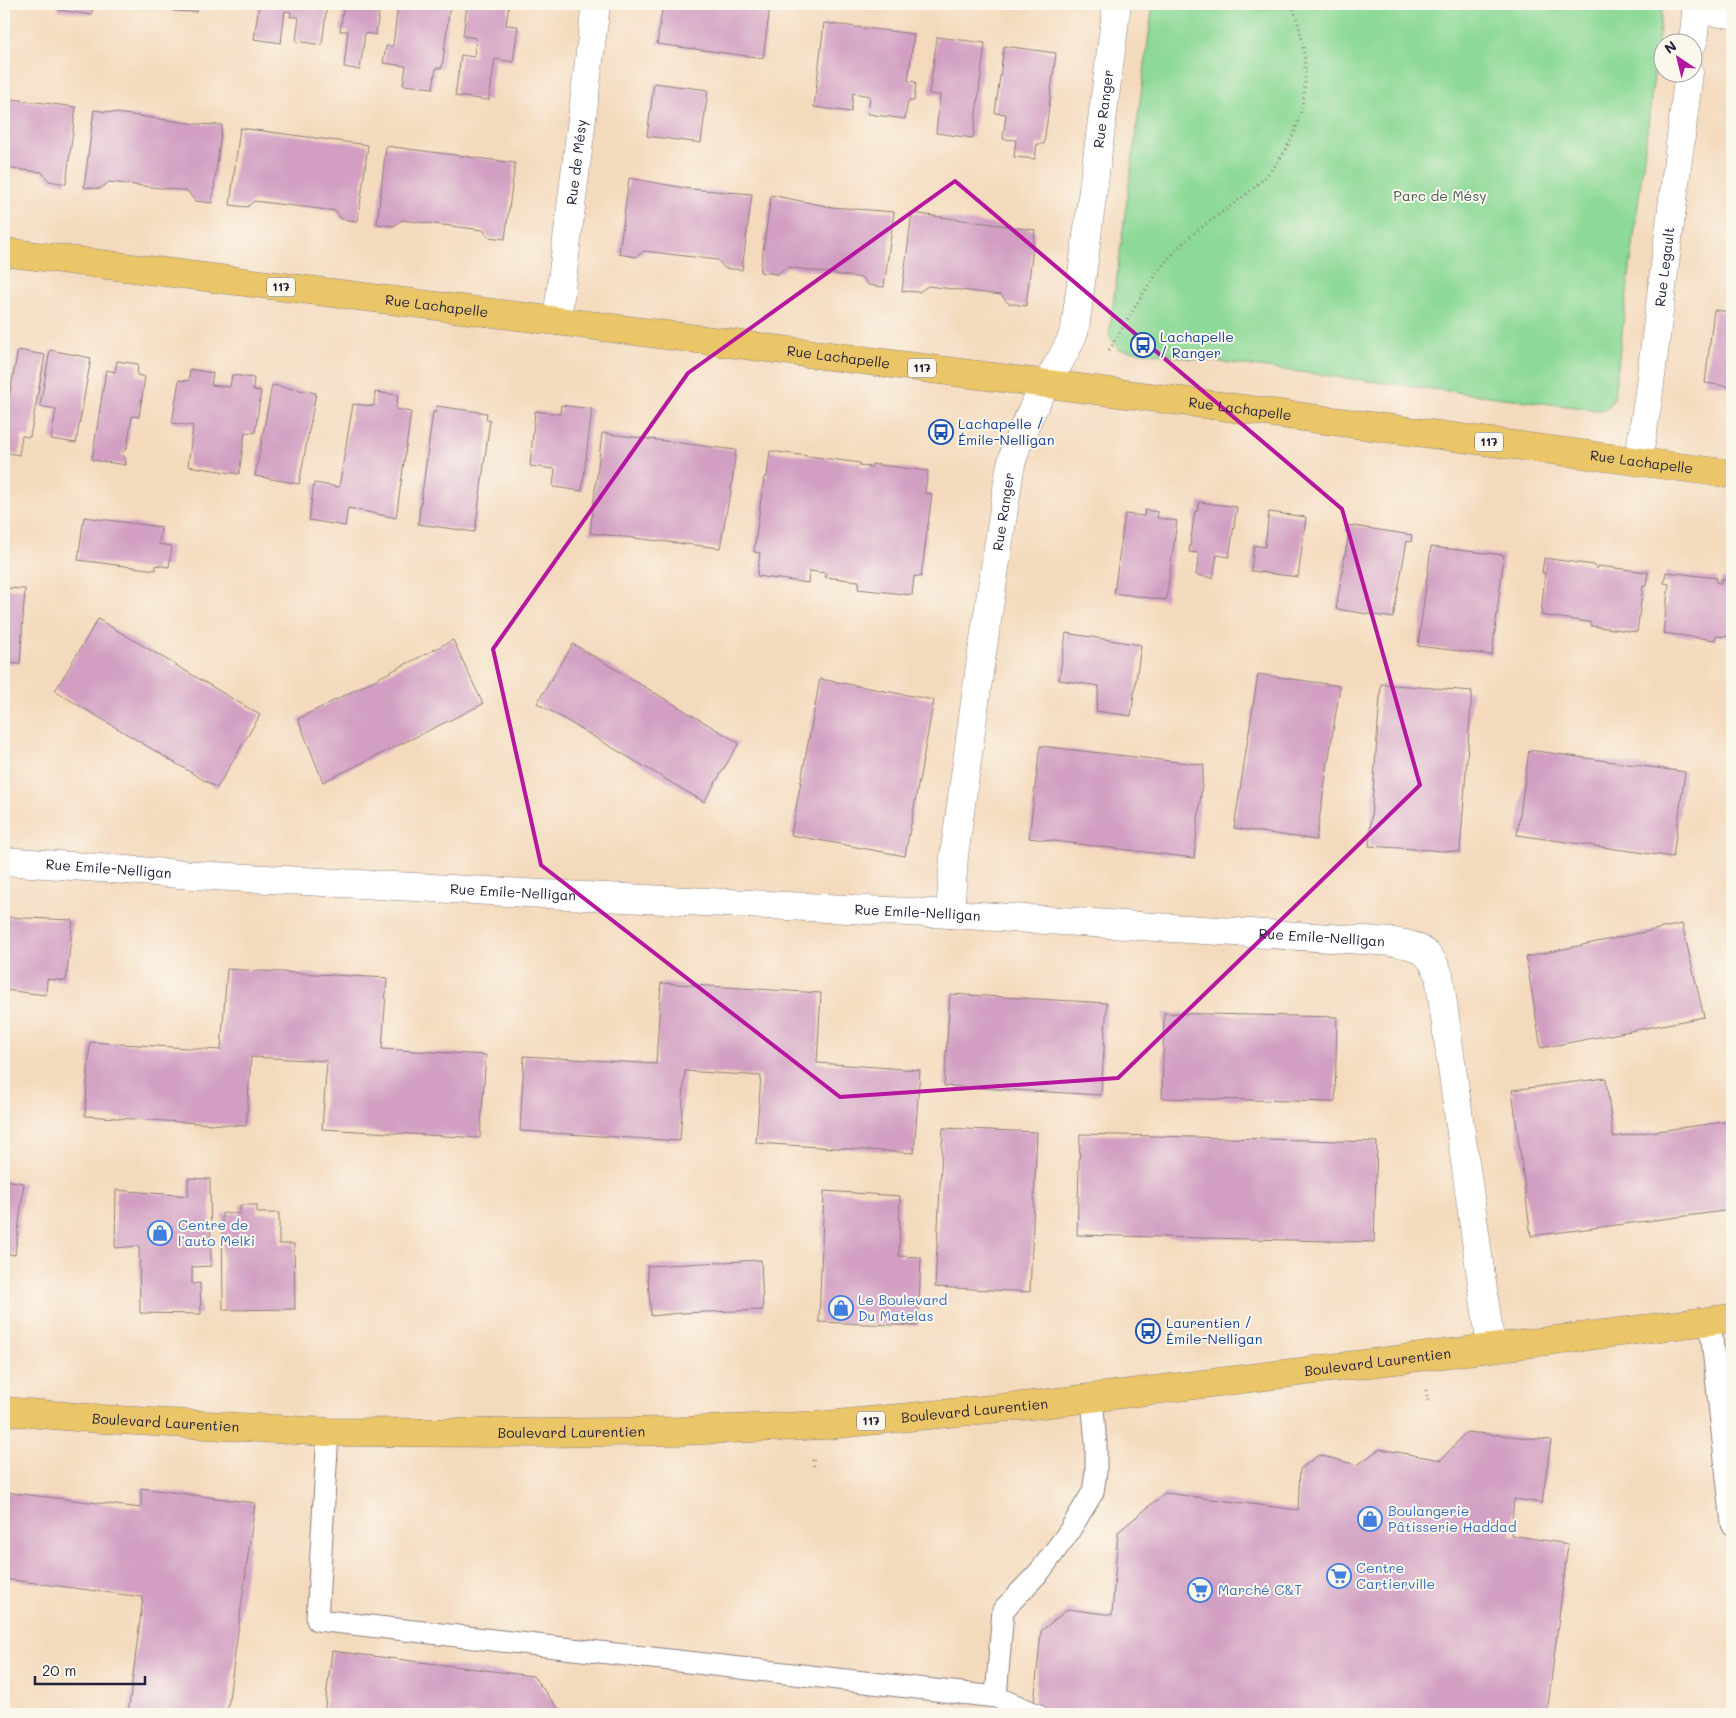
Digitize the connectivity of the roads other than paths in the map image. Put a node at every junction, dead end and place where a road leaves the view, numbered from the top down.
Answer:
1 (596, 4) edge
2 (1117, 4) edge
3 (1697, 7) edge
4 (1732, 14) edge
5 (1693, 32) edge
6 (1688, 82) edge
7 (4, 252) edge
8 (557, 320) junction
9 (1046, 384) junction
10 (1638, 461) junction
11 (1732, 474) edge
12 (4, 861) edge
13 (950, 914) junction
14 (1721, 1319) edge
15 (1491, 1348) junction
16 (1092, 1398) junction
17 (4, 1411) edge
18 (328, 1432) junction
19 (1732, 1524) edge
20 (996, 1697) junction
21 (1036, 1714) edge

1 - 8 street, Rue de Mésy
2 - 9 street, Rue Ranger
3 - 4 street
3 - 5 street
6 - 10 street, Rue Legault
7 - 8 main road, Rue Lachapelle / 117
8 - 9 main road, Rue Lachapelle / 117
9 - 10 main road, Rue Lachapelle / 117
9 - 13 street, Rue Ranger
10 - 11 main road, Rue Lachapelle / 117
12 - 13 street, Rue Emile-Nelligan
13 - 15 street, Rue Emile-Nelligan
14 - 15 main road, Boulevard Laurentien / 117
14 - 19 lane
15 - 16 main road, Boulevard Laurentien / 117
16 - 18 main road, Boulevard Laurentien / 117
16 - 20 lane
17 - 18 main road, Boulevard Laurentien / 117
18 - 20 lane
20 - 21 lane

